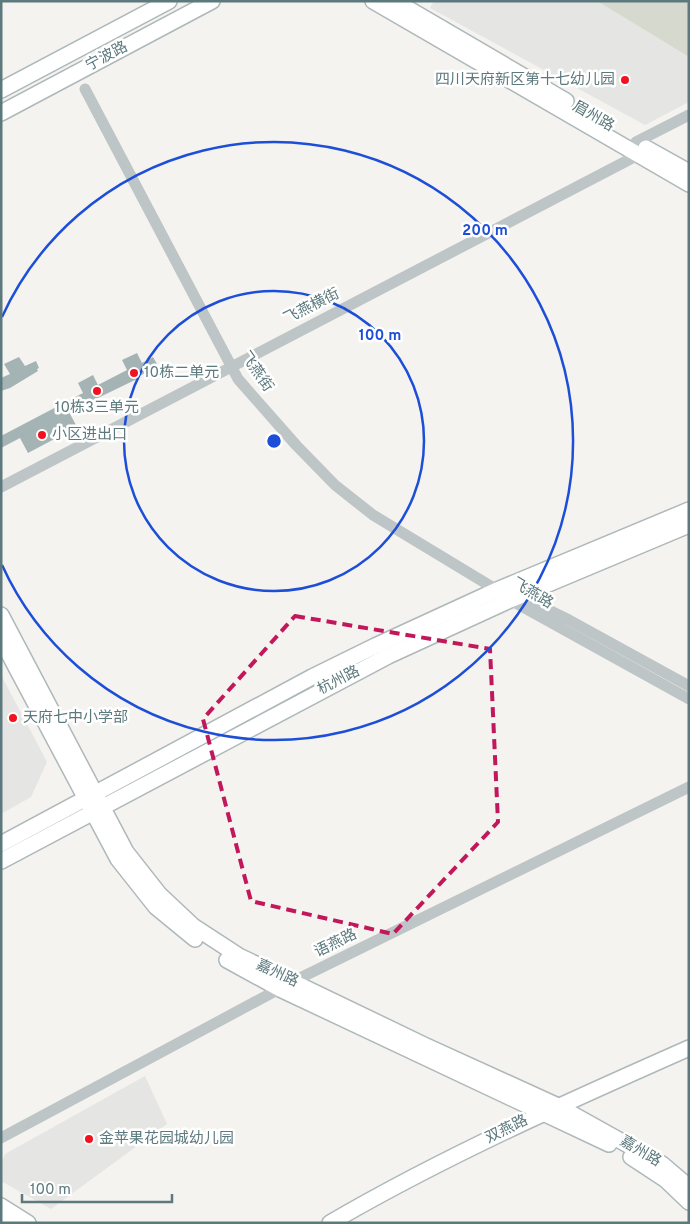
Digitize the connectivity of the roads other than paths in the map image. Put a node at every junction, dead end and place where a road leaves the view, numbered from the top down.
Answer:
1 (169, 1) edge
2 (212, 1) edge
3 (373, 1) edge
4 (395, 1) edge
5 (85, 89) dead end
6 (1, 90) edge
7 (1, 113) edge
8 (689, 115) edge
9 (637, 148) junction
10 (689, 172) edge
11 (689, 184) edge
12 (231, 366) junction
13 (1, 487) edge
14 (689, 510) edge
15 (689, 525) edge
16 (497, 590) junction
17 (516, 598) junction
18 (1, 615) edge
19 (1, 639) edge
20 (689, 686) edge
21 (689, 699) edge
22 (689, 787) edge
23 (95, 803) junction
24 (1, 844) edge
25 (1, 861) edge
26 (294, 982) junction
27 (280, 989) junction
28 (689, 1048) edge
29 (558, 1106) junction
30 (543, 1113) junction
31 (1, 1138) edge
32 (689, 1187) edge
33 (689, 1202) edge
34 (1, 1206) edge
35 (1, 1219) edge
36 (8, 1223) edge
37 (28, 1223) edge
38 (330, 1223) edge

1 - 6 main road, 宁波路
2 - 7 main road, 宁波路
3 - 9 main road
4 - 9 main road, 眉州路
5 - 12 street, 飞燕街
8 - 9 street, 飞燕横街
9 - 10 main road, 眉州路
9 - 11 main road
9 - 12 street, 飞燕横街
12 - 13 street, 飞燕横街
12 - 16 street, 飞燕街
14 - 16 main road, 杭州路
15 - 17 main road, 杭州路
16 - 17 street, 飞燕路
16 - 23 main road, 杭州路
17 - 20 street, 飞燕路
17 - 21 street, 飞燕路
17 - 23 main road, 杭州路
18 - 23 main road, 嘉州路
19 - 23 main road
22 - 26 street, 语燕路
23 - 24 main road, 杭州路
23 - 25 main road, 杭州路
23 - 26 main road, 嘉州路
23 - 27 main road
26 - 27 street, 语燕路
26 - 29 main road, 嘉州路
27 - 30 main road
27 - 31 street, 语燕路
28 - 29 main road, 双燕路
29 - 30 main road, 双燕路
29 - 32 main road, 嘉州路
30 - 33 main road
30 - 38 main road, 双燕路
34 - 37 main road
35 - 36 main road

